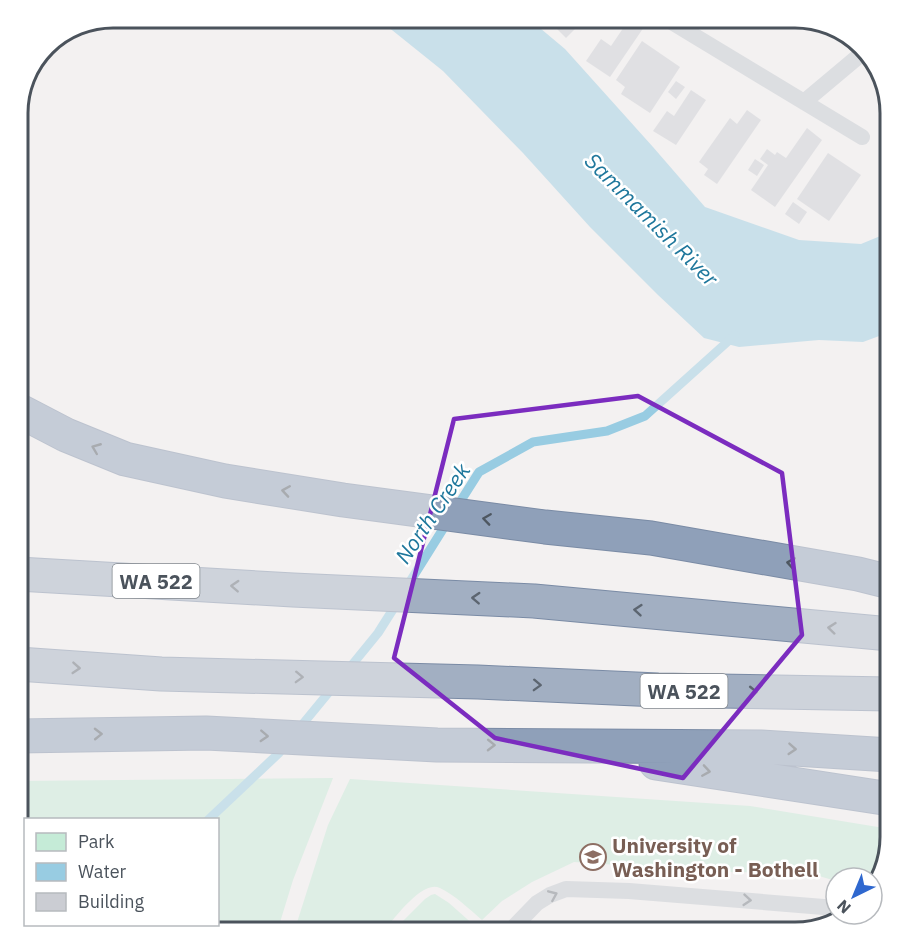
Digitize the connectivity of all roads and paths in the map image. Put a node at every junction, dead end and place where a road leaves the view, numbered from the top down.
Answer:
1 (683, 29) edge
2 (858, 57) edge
3 (804, 102) junction
4 (862, 137) dead end
5 (29, 416) edge
6 (29, 574) edge
7 (880, 580) edge
8 (880, 633) edge
9 (29, 665) edge
10 (880, 694) edge
11 (29, 736) edge
12 (545, 746) junction
13 (880, 754) edge
14 (880, 797) edge
15 (824, 907) edge
16 (519, 922) edge

1 - 3 lane
2 - 3 lane
3 - 4 lane
7 -> 5 highway
8 -> 6 highway, WA 522
9 -> 10 highway, WA 522
11 -> 12 highway
12 -> 13 highway
12 -> 14 highway
16 -> 15 lane

